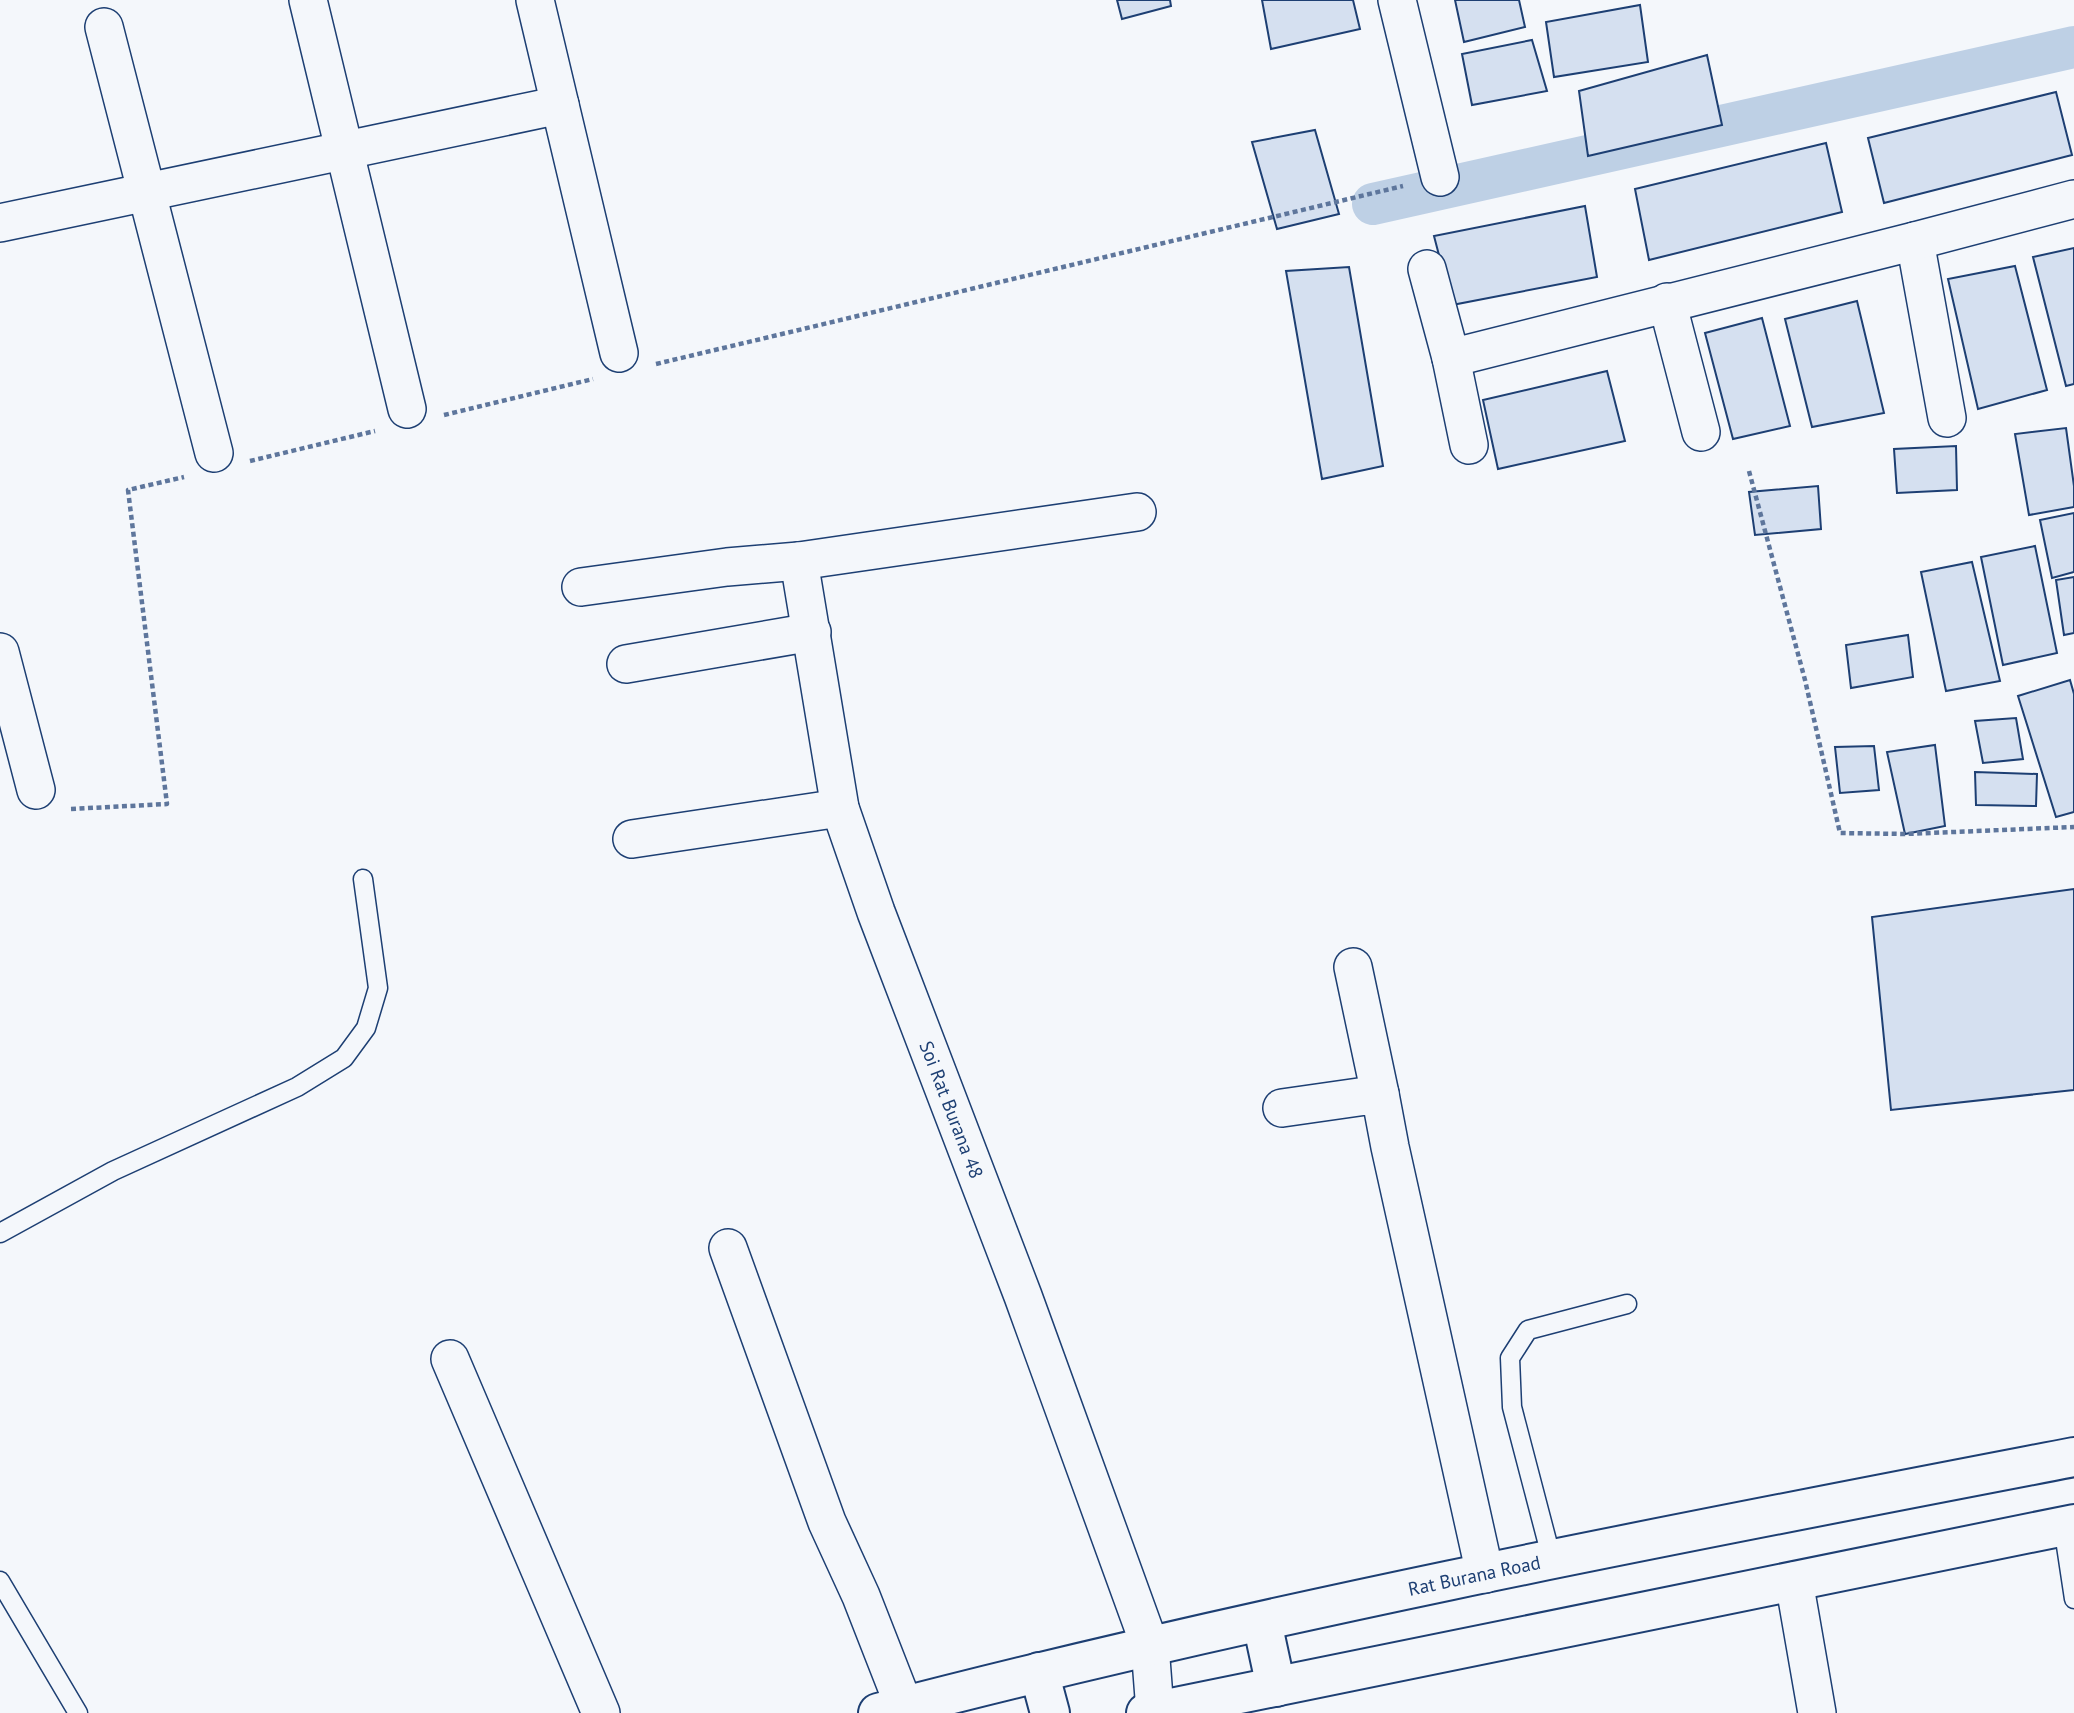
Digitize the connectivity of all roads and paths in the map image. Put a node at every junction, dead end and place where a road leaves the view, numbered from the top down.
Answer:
1 (308, 0) edge
2 (536, 0) edge
3 (1397, 0) edge
4 (104, 27) dead end
5 (561, 106) junction
6 (345, 151) junction
7 (1440, 177) joint
8 (146, 192) junction
9 (2074, 198) edge
10 (0, 223) edge
11 (1914, 241) junction
12 (1427, 270) dead end
13 (1667, 302) junction
14 (1451, 358) junction
15 (610, 365) joint
16 (655, 365) dead end
17 (410, 418) junction
18 (1947, 418) dead end
19 (1701, 432) dead end
20 (1469, 445) dead end
21 (250, 461) dead end
22 (205, 464) joint
23 (1749, 471) dead end
24 (1138, 513) dead end
25 (799, 561) junction
26 (581, 587) dead end
27 (812, 632) junction
28 (0, 652) edge
29 (626, 664) dead end
30 (36, 790) dead end
31 (840, 808) junction
32 (70, 809) dead end
33 (2074, 827) edge
34 (632, 839) dead end
35 (363, 879) dead end
36 (1353, 967) dead end
37 (1380, 1094) junction
38 (1282, 1108) dead end
39 (0, 1233) edge
40 (728, 1248) dead end
41 (1628, 1304) dead end
42 (450, 1359) dead end
43 (2074, 1457) edge
44 (2068, 1525) edge
45 (1552, 1560) junction
46 (1485, 1574) junction
47 (0, 1581) edge
48 (1794, 1581) junction
49 (2074, 1600) edge
50 (1262, 1622) junction
51 (1150, 1646) junction
52 (1039, 1672) junction
53 (1276, 1687) junction
54 (891, 1710) edge
55 (1152, 1712) edge
56 (78, 1713) edge
57 (601, 1713) edge
58 (1050, 1713) edge
59 (1817, 1713) edge

1 - 6 street
2 - 5 street
3 - 7 street
4 - 8 street
5 - 6 street
5 - 15 street
6 - 8 street
6 - 17 street
7 - 16 path
8 - 10 street
8 - 22 street
9 - 11 street
11 - 13 street
11 - 18 street
12 - 14 street
13 - 14 street
13 - 19 street
14 - 20 street
15 - 17 path
17 - 21 path
22 - 32 path
23 - 33 path
24 - 25 street
25 - 26 street
25 - 27 street, Soi Rat Burana 48
27 - 29 street
27 - 31 street, Soi Rat Burana 48
28 - 30 street
31 - 34 street
31 - 51 street, Soi Rat Burana 48
35 - 39 lane
36 - 37 street
37 - 38 street
37 - 46 street
40 - 54 street
41 - 45 lane
42 - 57 street
43 - 45 main road, Rat Burana Road
44 - 48 main road
44 - 49 lane
45 - 46 main road, Rat Burana Road
46 - 50 main road, Rat Burana Road
47 - 56 lane
48 - 53 main road
48 - 59 street
50 - 51 main road, Rat Burana Road
50 - 53 main road
51 - 52 main road, Rat Burana Road
51 - 55 street, Soi Rat Burana 48
52 - 54 main road, Rat Burana Road
52 - 58 main road
53 - 55 main road

